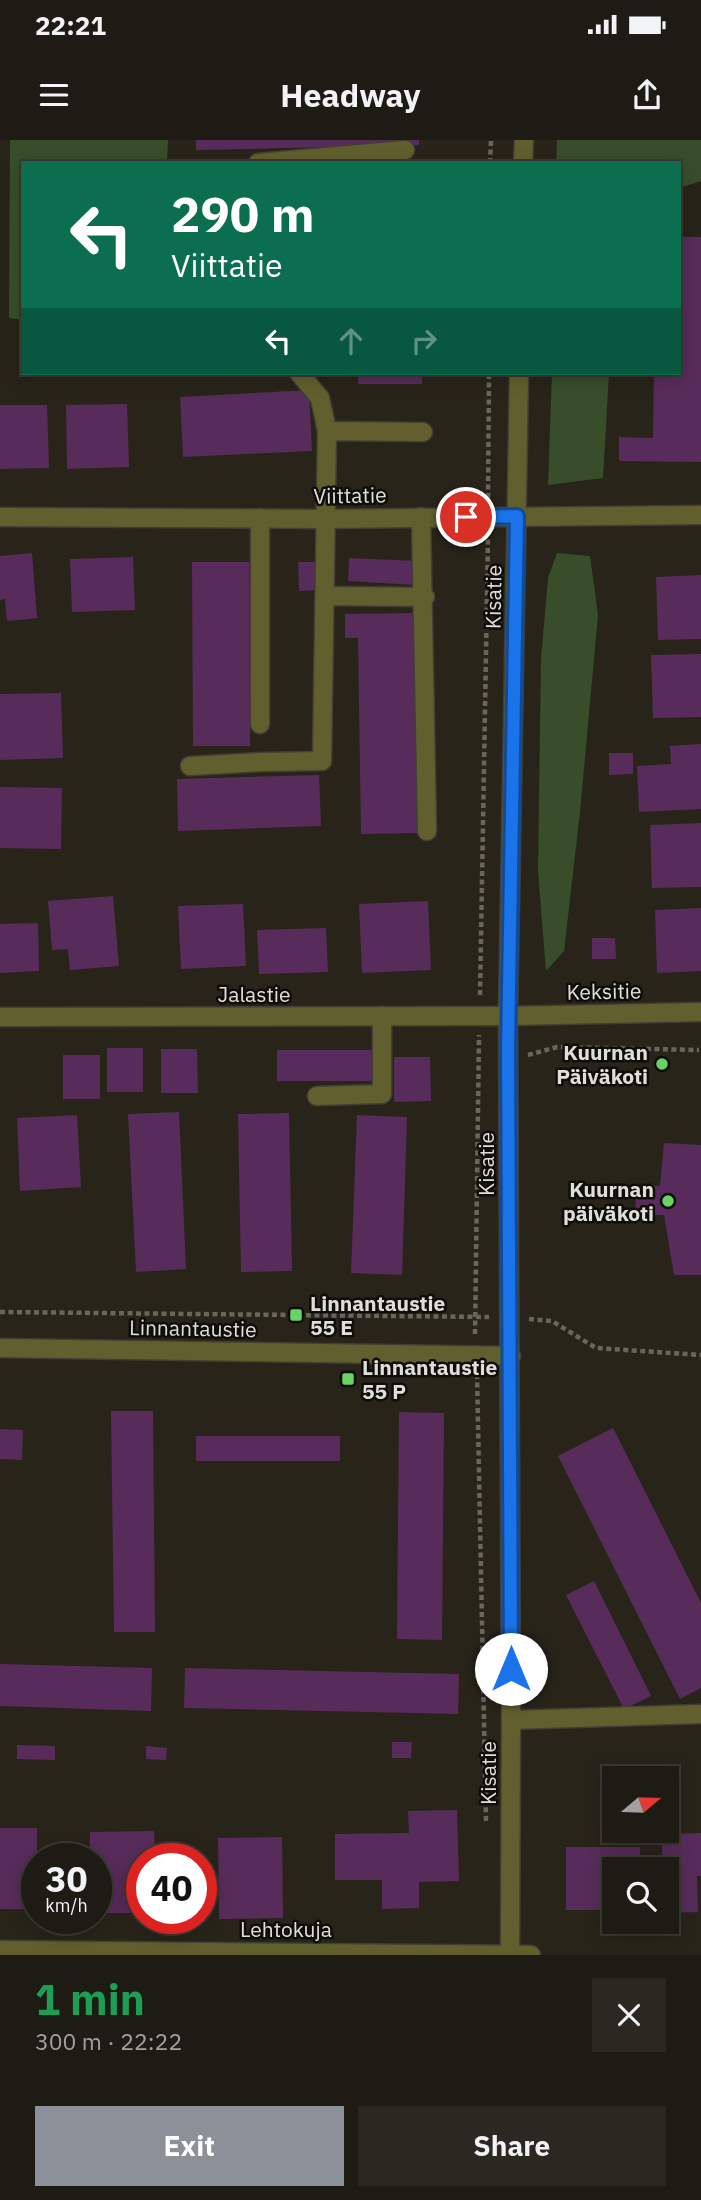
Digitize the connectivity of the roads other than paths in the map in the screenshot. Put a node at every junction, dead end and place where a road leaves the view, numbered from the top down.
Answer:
1 (524, 140) edge
2 (405, 150) dead end
3 (281, 161) edge
4 (523, 161) edge
5 (301, 375) edge
6 (519, 375) edge
7 (327, 431) junction
8 (423, 432) dead end
9 (701, 515) edge
10 (517, 516) junction
11 (0, 517) edge
12 (422, 517) junction
13 (260, 518) junction
14 (325, 519) junction
15 (325, 596) junction
16 (425, 597) junction
17 (260, 724) dead end
18 (190, 766) dead end
19 (427, 831) dead end
20 (701, 1012) edge
21 (382, 1016) junction
22 (509, 1016) junction
23 (0, 1017) edge
24 (317, 1096) dead end
25 (0, 1348) edge
26 (511, 1356) junction
27 (701, 1714) edge
28 (511, 1720) junction
29 (0, 1950) edge
30 (143, 1953) edge
31 (510, 1955) edge
32 (531, 1955) edge

1 - 4 street
2 - 3 street
5 - 7 street
6 - 10 street, Kisatie
7 - 8 street
7 - 14 street
9 - 10 street, Viittatie
10 - 12 street, Viittatie
10 - 22 street, Kisatie
11 - 13 street, Viittatie
12 - 14 street, Viittatie
12 - 16 street
13 - 14 street, Viittatie
13 - 17 street
14 - 15 street
15 - 16 street
15 - 18 street
16 - 19 street
20 - 22 street, Keksitie
21 - 22 street, Jalastie
21 - 23 street, Jalastie
21 - 24 street
22 - 26 street, Kisatie
25 - 26 street, Linnantaustie
26 - 28 street, Kisatie
27 - 28 street
28 - 31 street, Kisatie
29 - 30 street, Lehtokuja
30 - 31 street, Lehtokuja
31 - 32 street, Lehtokuja

